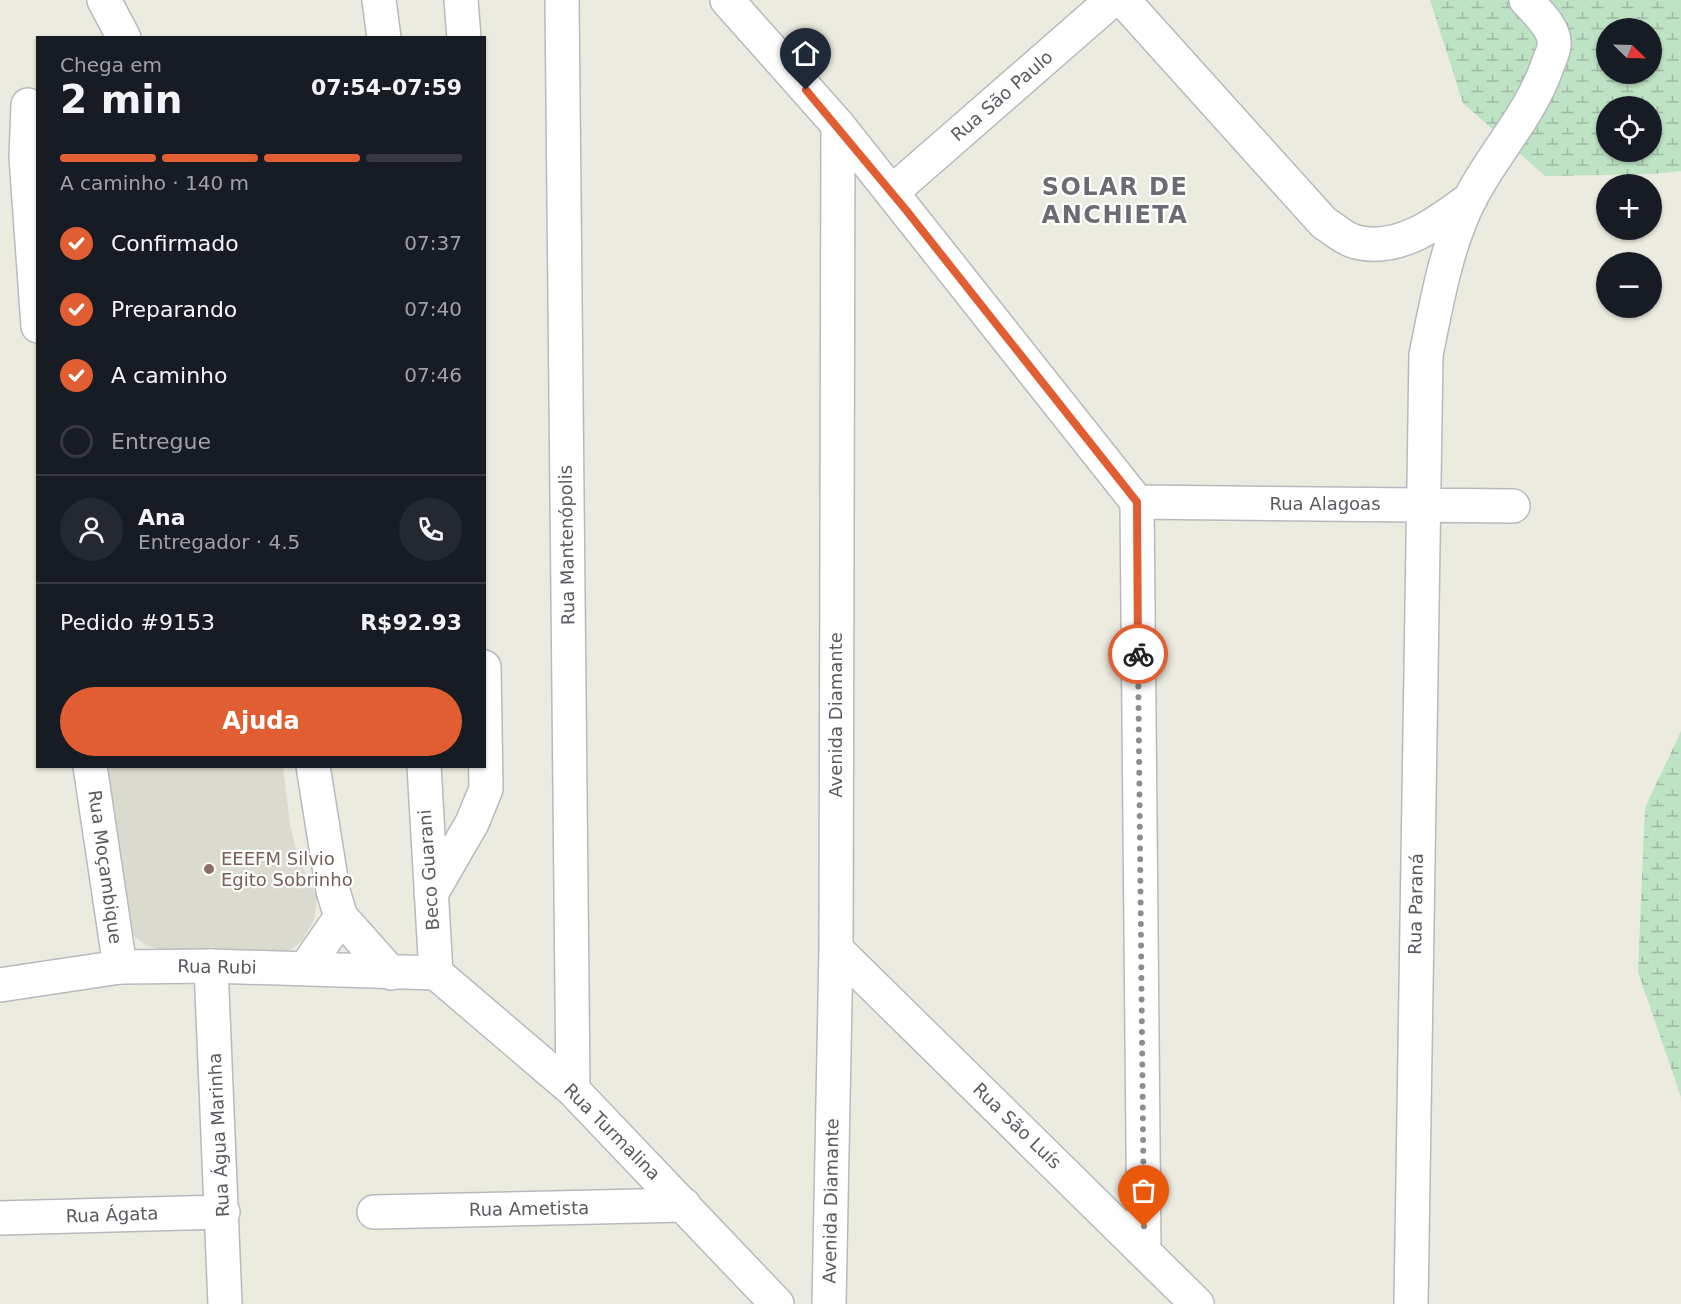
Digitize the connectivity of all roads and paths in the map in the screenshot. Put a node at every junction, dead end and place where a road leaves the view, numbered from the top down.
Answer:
1 (104, 0) edge
2 (379, 0) edge
3 (461, 0) edge
4 (562, 0) edge
5 (727, 0) edge
6 (1112, 0) edge
7 (1123, 0) edge
8 (1535, 10) edge
9 (123, 36) edge
10 (384, 36) edge
11 (464, 36) edge
12 (22, 106) edge
13 (838, 125) junction
14 (892, 192) junction
15 (1471, 198) junction
16 (36, 298) edge
17 (1137, 502) junction
18 (1423, 505) junction
19 (1513, 506) dead end
20 (90, 768) edge
21 (313, 768) edge
22 (424, 768) edge
23 (486, 768) edge
24 (431, 894) junction
25 (341, 917) junction
26 (836, 949) junction
27 (211, 966) junction
28 (120, 967) junction
29 (305, 969) junction
30 (391, 973) junction
31 (436, 973) junction
32 (0, 985) edge
33 (573, 1090) junction
34 (684, 1205) junction
35 (223, 1212) junction
36 (374, 1212) dead end
37 (0, 1218) edge
38 (1144, 1250) junction
39 (225, 1304) edge
40 (777, 1304) edge
41 (829, 1304) edge
42 (1197, 1304) edge
43 (1411, 1304) edge

1 - 9 street
2 - 10 street
3 - 11 street
4 - 33 street, Rua Mantenópolis
5 - 13 street
6 - 14 street, Rua São Paulo
7 - 15 street
8 - 15 street
12 - 16 street
13 - 14 street
13 - 26 street, Avenida Diamante
14 - 17 street
15 - 18 street, Rua Paraná
17 - 18 street, Rua Alagoas
17 - 38 street
18 - 19 street, Rua Alagoas
18 - 43 street, Rua Paraná
20 - 28 street, Rua Moçambique
21 - 25 street
22 - 24 street, Beco Guarani
23 - 24 street
24 - 31 street, Beco Guarani
25 - 29 street
25 - 30 street
26 - 38 street, Rua São Luís
26 - 41 street, Avenida Diamante
27 - 28 street, Rua Rubi
27 - 29 street, Rua Rubi
27 - 35 street, Rua Água Marinha
28 - 32 street, Rua Rubi
29 - 30 street, Rua Rubi
30 - 31 street, Rua Rubi
31 - 33 street, Rua Turmalina
33 - 34 street, Rua Turmalina
34 - 36 street, Rua Ametista
34 - 40 street, Rua Turmalina
35 - 37 street, Rua Ágata
35 - 39 street, Rua Água Marinha
38 - 42 street, Rua São Luís

